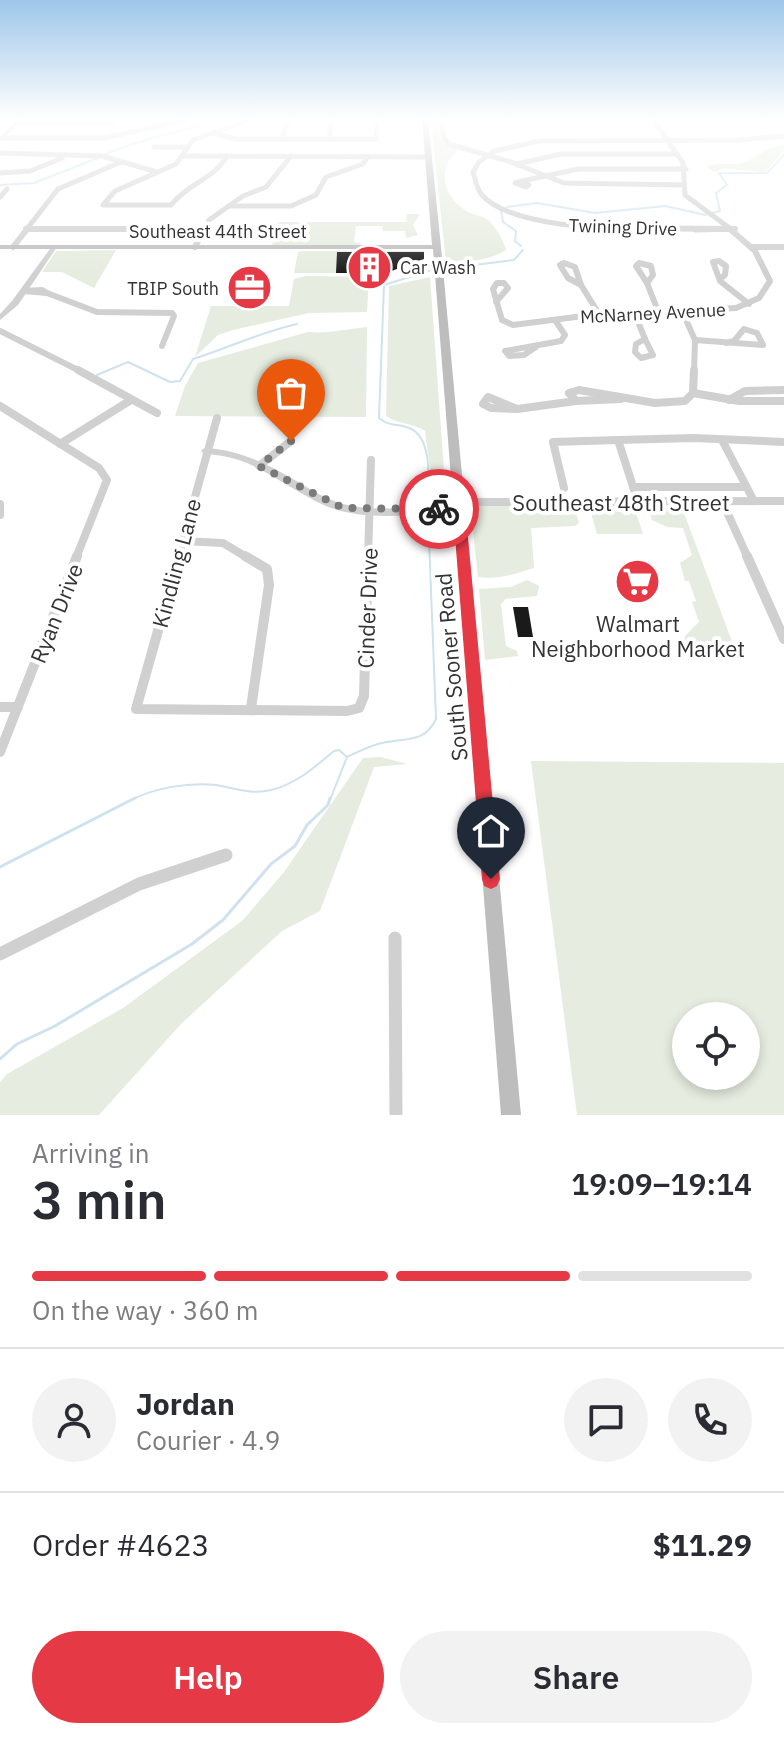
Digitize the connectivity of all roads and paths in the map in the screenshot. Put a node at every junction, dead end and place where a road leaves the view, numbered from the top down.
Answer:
1 (30, 171) edge
2 (99, 171) edge
3 (154, 171) edge
4 (218, 171) edge
5 (279, 171) edge
6 (343, 171) edge
7 (430, 171) edge
8 (474, 171) edge
9 (531, 171) edge
10 (562, 171) edge
11 (686, 171) edge
12 (157, 172) joint
13 (0, 173) edge
14 (539, 175) junction
15 (521, 180) dead end
16 (683, 185) junction
17 (7, 189) dead end
18 (0, 197) edge
19 (229, 206) junction
20 (26, 229) junction
21 (202, 229) junction
22 (735, 229) junction
23 (0, 247) edge
24 (13, 247) junction
25 (54, 247) junction
26 (195, 247) junction
27 (437, 247) junction
28 (751, 247) junction
29 (784, 247) edge
30 (720, 279) dead end
31 (647, 283) dead end
32 (581, 285) dead end
33 (24, 291) junction
34 (496, 302) dead end
35 (749, 304) junction
36 (658, 311) junction
37 (682, 311) junction
38 (634, 312) junction
39 (599, 314) junction
40 (0, 318) edge
41 (555, 320) junction
42 (0, 331) edge
43 (645, 339) dead end
44 (695, 340) junction
45 (726, 343) junction
46 (162, 346) dead end
47 (536, 347) dead end
48 (784, 390) edge
49 (693, 393) junction
50 (131, 400) junction
51 (729, 400) junction
52 (784, 401) edge
53 (0, 406) edge
54 (517, 409) dead end
55 (157, 413) dead end
56 (217, 418) dead end
57 (618, 440) junction
58 (291, 441) dead end
59 (723, 442) junction
60 (784, 442) edge
61 (60, 444) junction
62 (206, 451) junction
63 (371, 460) dead end
64 (259, 466) junction
65 (633, 487) junction
66 (746, 487) junction
67 (564, 488) dead end
68 (722, 501) junction
69 (754, 501) junction
70 (784, 501) edge
71 (638, 502) junction
72 (459, 506) junction
73 (370, 510) junction
74 (182, 541) junction
75 (784, 639) edge
76 (0, 707) edge
77 (18, 707) junction
78 (251, 708) junction
79 (0, 752) edge
80 (226, 855) dead end
81 (395, 938) dead end
82 (0, 954) edge
83 (396, 1115) edge
84 (511, 1115) edge

1 - 13 street
2 - 20 street
3 - 12 street
4 - 12 street
5 - 19 street
6 - 19 street
7 - 27 main road, South Sooner Road
8 - 22 street, Twining Drive
9 - 14 street
10 - 14 street
11 - 16 street
14 - 15 street
14 - 16 street
16 - 22 street, McNarney Avenue
17 - 18 street
19 - 21 street
20 - 21 street
20 - 24 street
21 - 26 street
22 - 28 street, McNarney Avenue
23 - 24 main road, Southeast 44th Street
24 - 25 main road, Southeast 44th Street
25 - 26 main road, Southeast 44th Street
25 - 33 street
26 - 27 main road, Southeast 44th Street
27 - 72 main road, South Sooner Road
28 - 29 street
28 - 35 street, McNarney Avenue
30 - 35 street
31 - 36 street
32 - 39 street
33 - 40 street
33 - 46 street
34 - 41 street, McNarney Avenue
35 - 37 street, McNarney Avenue
36 - 37 street, McNarney Avenue
36 - 38 street, McNarney Avenue
37 - 44 street
38 - 39 street, McNarney Avenue
38 - 43 street
39 - 41 street, McNarney Avenue
41 - 47 street
42 - 50 street
44 - 45 street
44 - 49 street
45 - 45 street
48 - 51 street
49 - 51 street
49 - 54 street
50 - 55 street
50 - 61 street
51 - 52 street
53 - 61 street
56 - 62 street, Kindling Lane
57 - 59 street
57 - 65 street
57 - 67 street
58 - 64 street
59 - 60 street
59 - 66 street
61 - 77 street, Ryan Drive
62 - 64 street, Southeast 48th Street
62 - 74 street, Kindling Lane
63 - 73 street, Cinder Drive
64 - 73 street, Southeast 48th Street
65 - 66 street
65 - 71 street
66 - 69 street
68 - 69 street, Southeast 48th Street
68 - 71 street, Southeast 48th Street
68 - 75 street
69 - 70 street, Southeast 48th Street
71 - 72 street, Southeast 48th Street
72 - 73 street, Southeast 48th Street
72 - 84 main road, South Sooner Road
73 - 78 street, Cinder Drive
74 - 78 street
74 - 78 street, Kindling Lane
76 - 77 street
77 - 79 street, Ryan Drive
80 - 82 street
81 - 83 street

